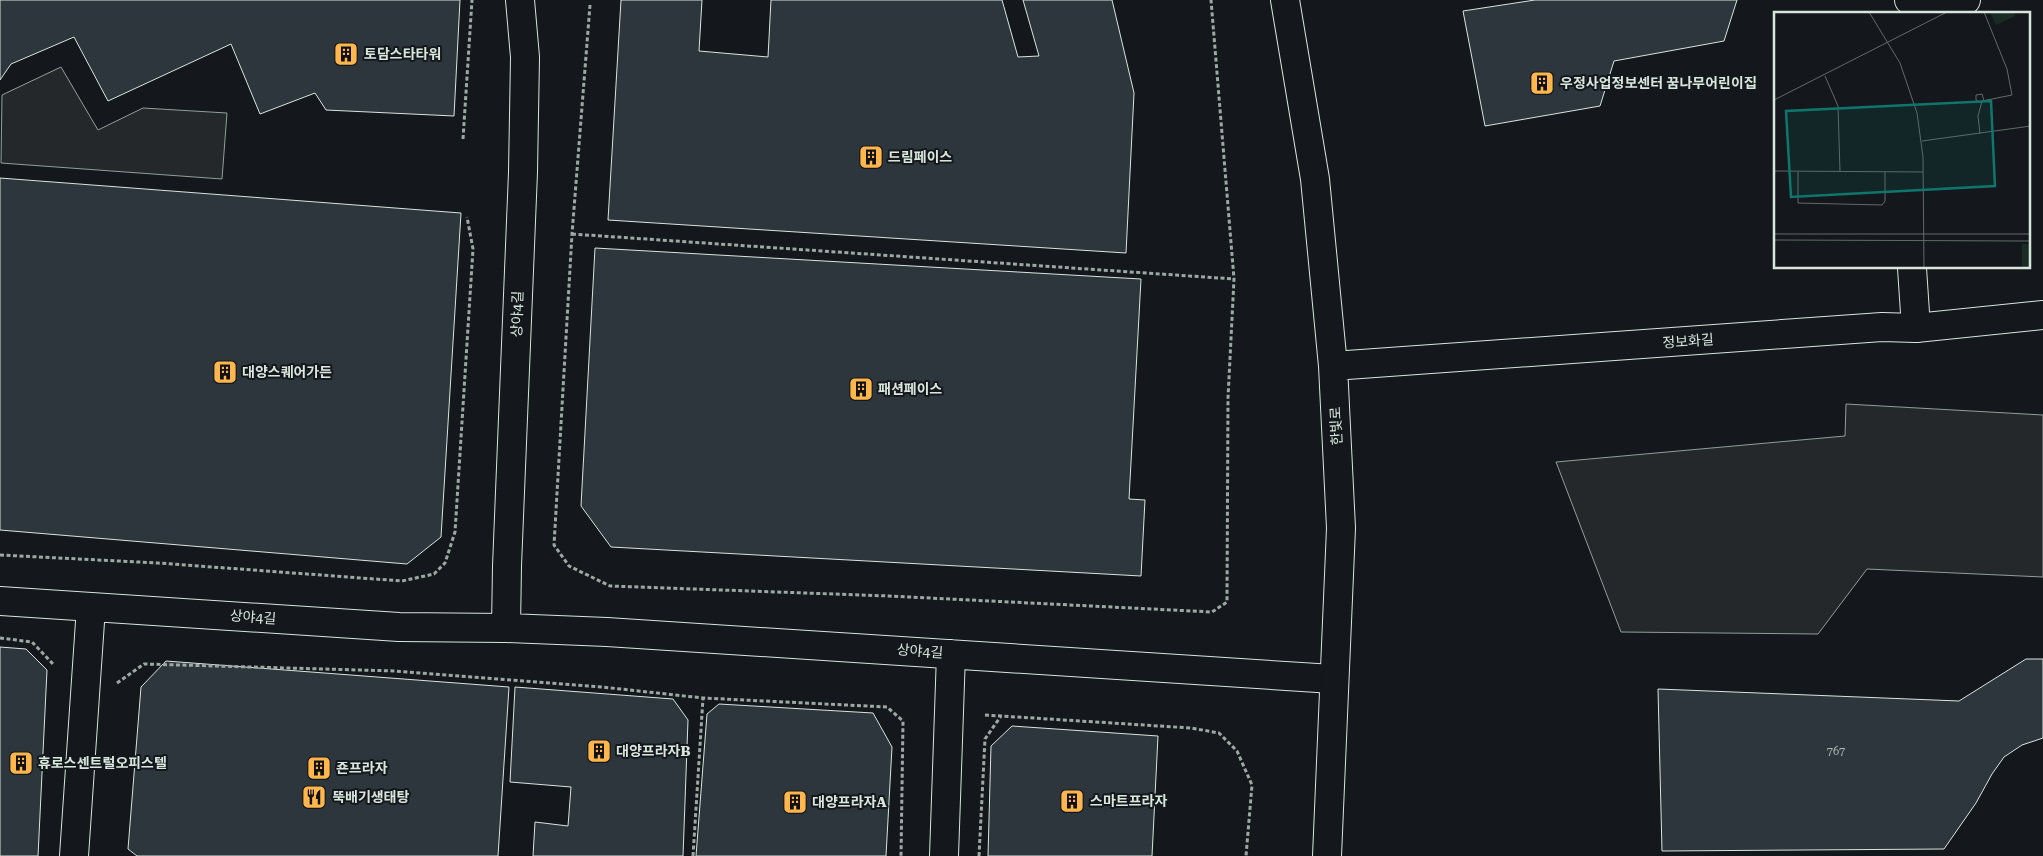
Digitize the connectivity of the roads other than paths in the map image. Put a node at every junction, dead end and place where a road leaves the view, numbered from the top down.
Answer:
1 (520, 0) edge
2 (1285, 0) edge
3 (1909, 0) edge
4 (1966, 0) edge
5 (1934, 12) edge
6 (1953, 12) edge
7 (1912, 269) edge
8 (2043, 315) edge
9 (1916, 328) junction
10 (1334, 366) junction
11 (0, 600) edge
12 (91, 607) junction
13 (506, 628) junction
14 (951, 654) junction
15 (1333, 679) junction
16 (74, 856) edge
17 (944, 856) edge
18 (1327, 856) edge

1 - 13 street, 상야4길
2 - 10 street, 한빛로
3 - 5 street
4 - 6 street
7 - 9 street
8 - 9 street, 정보화길
9 - 10 street, 정보화길
10 - 15 street, 한빛로
11 - 12 street, 상야4길
12 - 13 street, 상야4길
12 - 16 street
13 - 14 street, 상야4길
14 - 15 street, 상야4길
14 - 17 street
15 - 18 street, 한빛로

